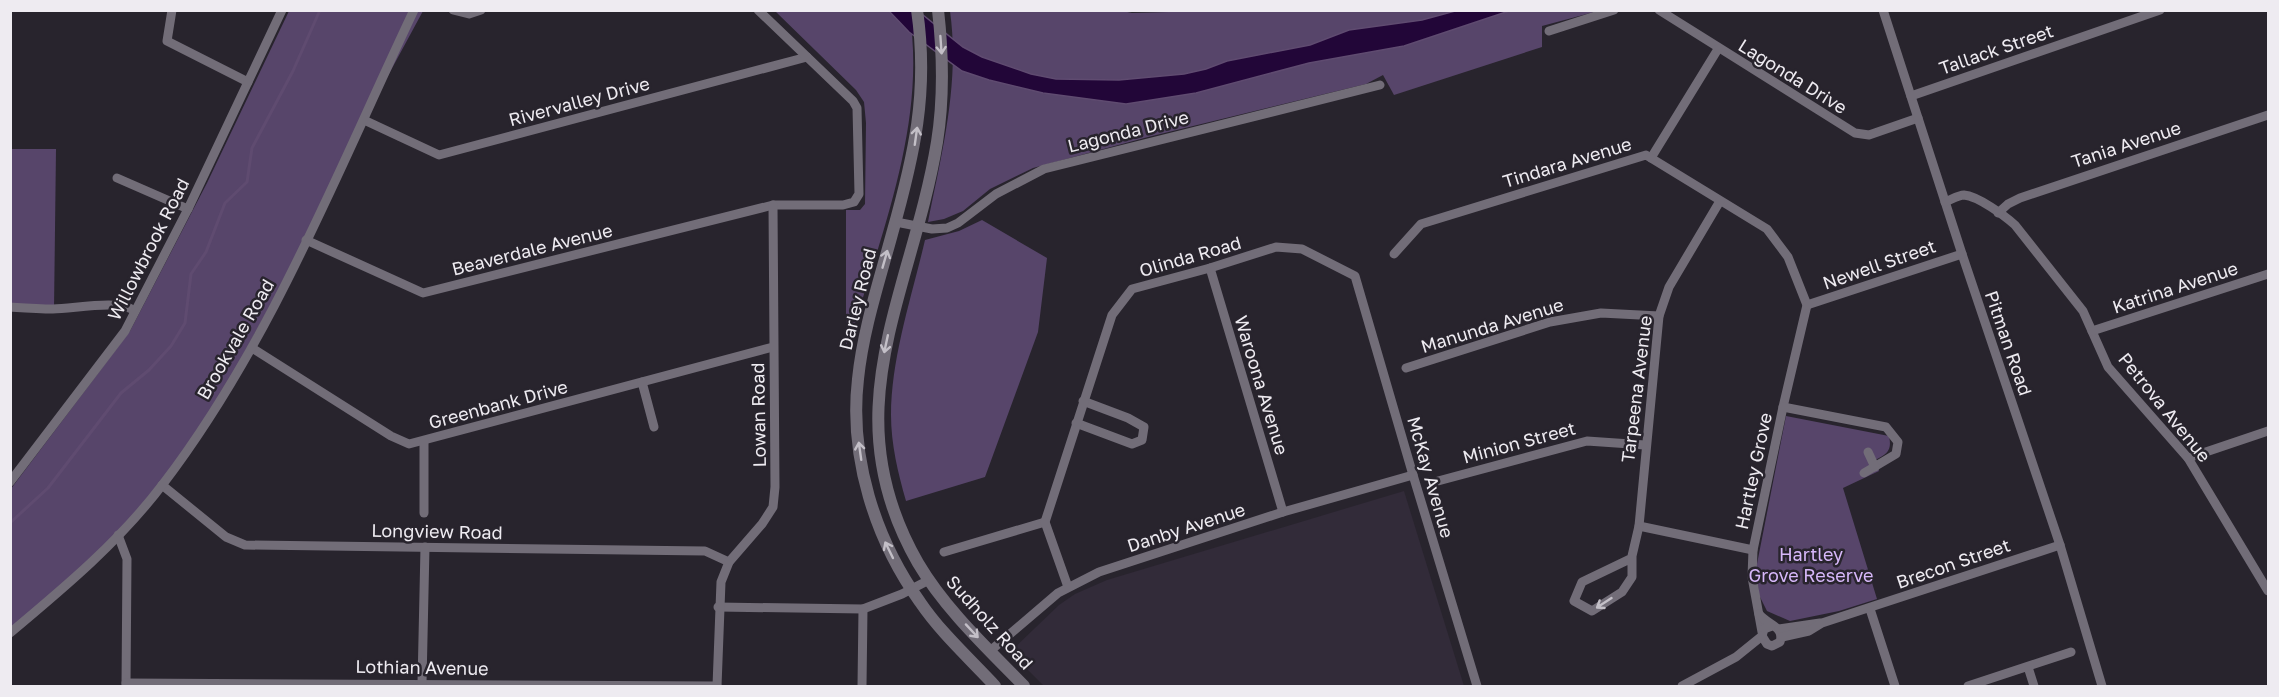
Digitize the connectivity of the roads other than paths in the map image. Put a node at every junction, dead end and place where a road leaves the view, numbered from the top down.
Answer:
1 (172, 10) edge
2 (282, 10) edge
3 (414, 10) edge
4 (453, 10) edge
5 (482, 10) edge
6 (758, 10) edge
7 (917, 10) edge
8 (938, 10) edge
9 (1614, 10) edge
10 (1659, 10) edge
11 (1883, 10) edge
12 (2160, 10) edge
13 (1549, 31) dead end
14 (1719, 49) junction
15 (807, 57) junction
16 (248, 82) junction
17 (1380, 85) dead end
18 (1911, 96) junction
19 (2268, 115) edge
20 (1918, 118) junction
21 (364, 120) junction
22 (1651, 158) junction
23 (117, 178) dead end
24 (1720, 201) junction
25 (1946, 202) junction
26 (773, 205) junction
27 (188, 209) junction
28 (1998, 213) junction
29 (896, 222) junction
30 (916, 226) junction
31 (306, 240) junction
32 (1394, 254) dead end
33 (1962, 254) junction
34 (1210, 268) junction
35 (2268, 274) edge
36 (1355, 276) joint
37 (1807, 305) junction
38 (10, 307) edge
39 (135, 311) junction
40 (1659, 316) junction
41 (2092, 331) junction
42 (773, 347) junction
43 (252, 348) junction
44 (1406, 368) dead end
45 (642, 382) junction
46 (1083, 401) junction
47 (1783, 407) junction
48 (1076, 423) junction
49 (654, 427) dead end
50 (2268, 431) edge
51 (424, 441) junction
52 (1645, 445) junction
53 (1868, 452) dead end
54 (2188, 458) junction
55 (1875, 467) junction
56 (1864, 473) dead end
57 (1413, 476) junction
58 (1438, 481) dead end
59 (10, 482) edge
60 (162, 485) junction
61 (1283, 512) junction
62 (424, 513) dead end
63 (1045, 522) junction
64 (1639, 526) junction
65 (118, 535) junction
66 (2060, 545) junction
67 (425, 547) junction
68 (1753, 550) junction
69 (944, 552) dead end
70 (1632, 558) junction
71 (729, 562) junction
72 (929, 580) junction
73 (1068, 587) junction
74 (911, 590) junction
75 (2268, 591) edge
76 (718, 607) junction
77 (863, 609) junction
78 (1870, 609) junction
79 (1758, 612) junction
80 (1778, 631) junction
81 (10, 633) edge
82 (1764, 638) junction
83 (990, 651) junction
84 (2071, 652) dead end
85 (972, 661) junction
86 (2028, 667) junction
87 (422, 683) junction
88 (258, 684) edge
89 (126, 685) edge
90 (567, 686) edge
91 (717, 686) edge
92 (862, 687) edge
93 (995, 687) edge
94 (1024, 687) edge
95 (1477, 687) edge
96 (1682, 687) edge
97 (1895, 687) edge
98 (1968, 687) edge
99 (2034, 687) edge
100 (2102, 687) edge

1 - 16 street
2 - 16 street, Willowbrook Road
3 - 21 street, Brookvale Road
4 - 5 street
6 - 15 street
29 -> 7 main road, Darley Road
8 -> 30 main road
9 - 13 street
10 - 14 street, Lagonda Drive
11 - 18 street, Pitman Road
12 - 18 street, Tallack Street
14 - 20 street, Lagonda Drive
14 - 22 street
15 - 21 street, Rivervalley Drive
15 - 26 street, Beaverdale Avenue
16 - 27 street, Willowbrook Road
17 - 30 street, Lagonda Drive
18 - 20 street, Pitman Road
19 - 28 street, Tania Avenue
20 - 25 street, Pitman Road
21 - 31 street, Brookvale Road
22 - 24 street, Tindara Avenue
22 - 32 street, Tindara Avenue
23 - 27 street
24 - 37 street, Tindara Avenue
24 - 40 street, Tarpeena Avenue
25 - 28 street, Petrova Avenue
25 - 33 street, Pitman Road
26 - 31 street, Beaverdale Avenue
26 - 42 street, Lowan Road
27 - 39 street, Willowbrook Road
28 - 41 street, Petrova Avenue
29 - 30 street, Lagonda Drive
74 -> 29 main road, Darley Road
30 -> 72 main road
31 - 43 street, Brookvale Road
33 - 37 street, Newell Street
33 - 66 street, Pitman Road
34 - 36 street, Olinda Road
34 - 46 street, Olinda Road
34 - 61 street, Waroona Avenue
35 - 41 street, Katrina Avenue
36 - 57 street, McKay Avenue
37 - 47 street, Hartley Grove
38 - 39 street
39 - 59 street, Willowbrook Road
40 - 44 street, Manunda Avenue
40 - 52 street, Tarpeena Avenue
41 - 54 street, Petrova Avenue
42 - 45 street, Greenbank Drive
42 - 71 street, Lowan Road
43 - 51 street, Greenbank Drive
43 - 60 street, Brookvale Road
45 - 49 street
45 - 51 street, Greenbank Drive
46 - 48 street, Olinda Road
46 - 48 street
47 - 55 street, Hartley Grove
47 - 68 street, Hartley Grove
48 - 63 street, Olinda Road
50 - 54 street
51 - 62 street
52 - 58 street, Minion Street
52 - 64 street, Tarpeena Avenue
53 - 55 street
54 - 75 street, Petrova Avenue
55 - 56 street, Hartley Grove
57 - 61 street, Danby Avenue
57 - 95 street, McKay Avenue
60 - 65 street, Brookvale Road
60 - 67 street, Longview Road
61 - 73 street, Danby Avenue
63 - 69 street
63 - 73 street
64 - 68 street
64 - 70 street, Tarpeena Avenue
65 - 81 street, Brookvale Road
65 - 89 street
66 - 78 street, Brecon Street
66 - 100 street, Pitman Road
67 - 71 street, Longview Road
67 - 87 street
68 - 79 street, Hartley Grove
70 -> 70 street, Tarpeena Avenue
71 - 76 street, Lowan Road
72 - 74 street
72 -> 83 main road, Sudholz Road
73 - 83 street, Danby Avenue
74 - 77 street
74 - 85 main road
76 - 77 street
76 - 91 street, Lowan Road
77 - 92 street
78 - 80 street, Brecon Street
78 - 97 street
79 - 80 street
79 - 82 street, Hartley Grove
80 - 82 street
80 - 82 street
82 - 96 street
83 - 85 main road
83 - 94 main road, Sudholz Road
84 - 86 street
85 - 93 main road
86 - 98 street
86 - 99 street
87 - 88 street, Lothian Avenue
87 - 90 street, Lothian Avenue
88 - 89 street, Lothian Avenue
90 - 91 street, Lothian Avenue

